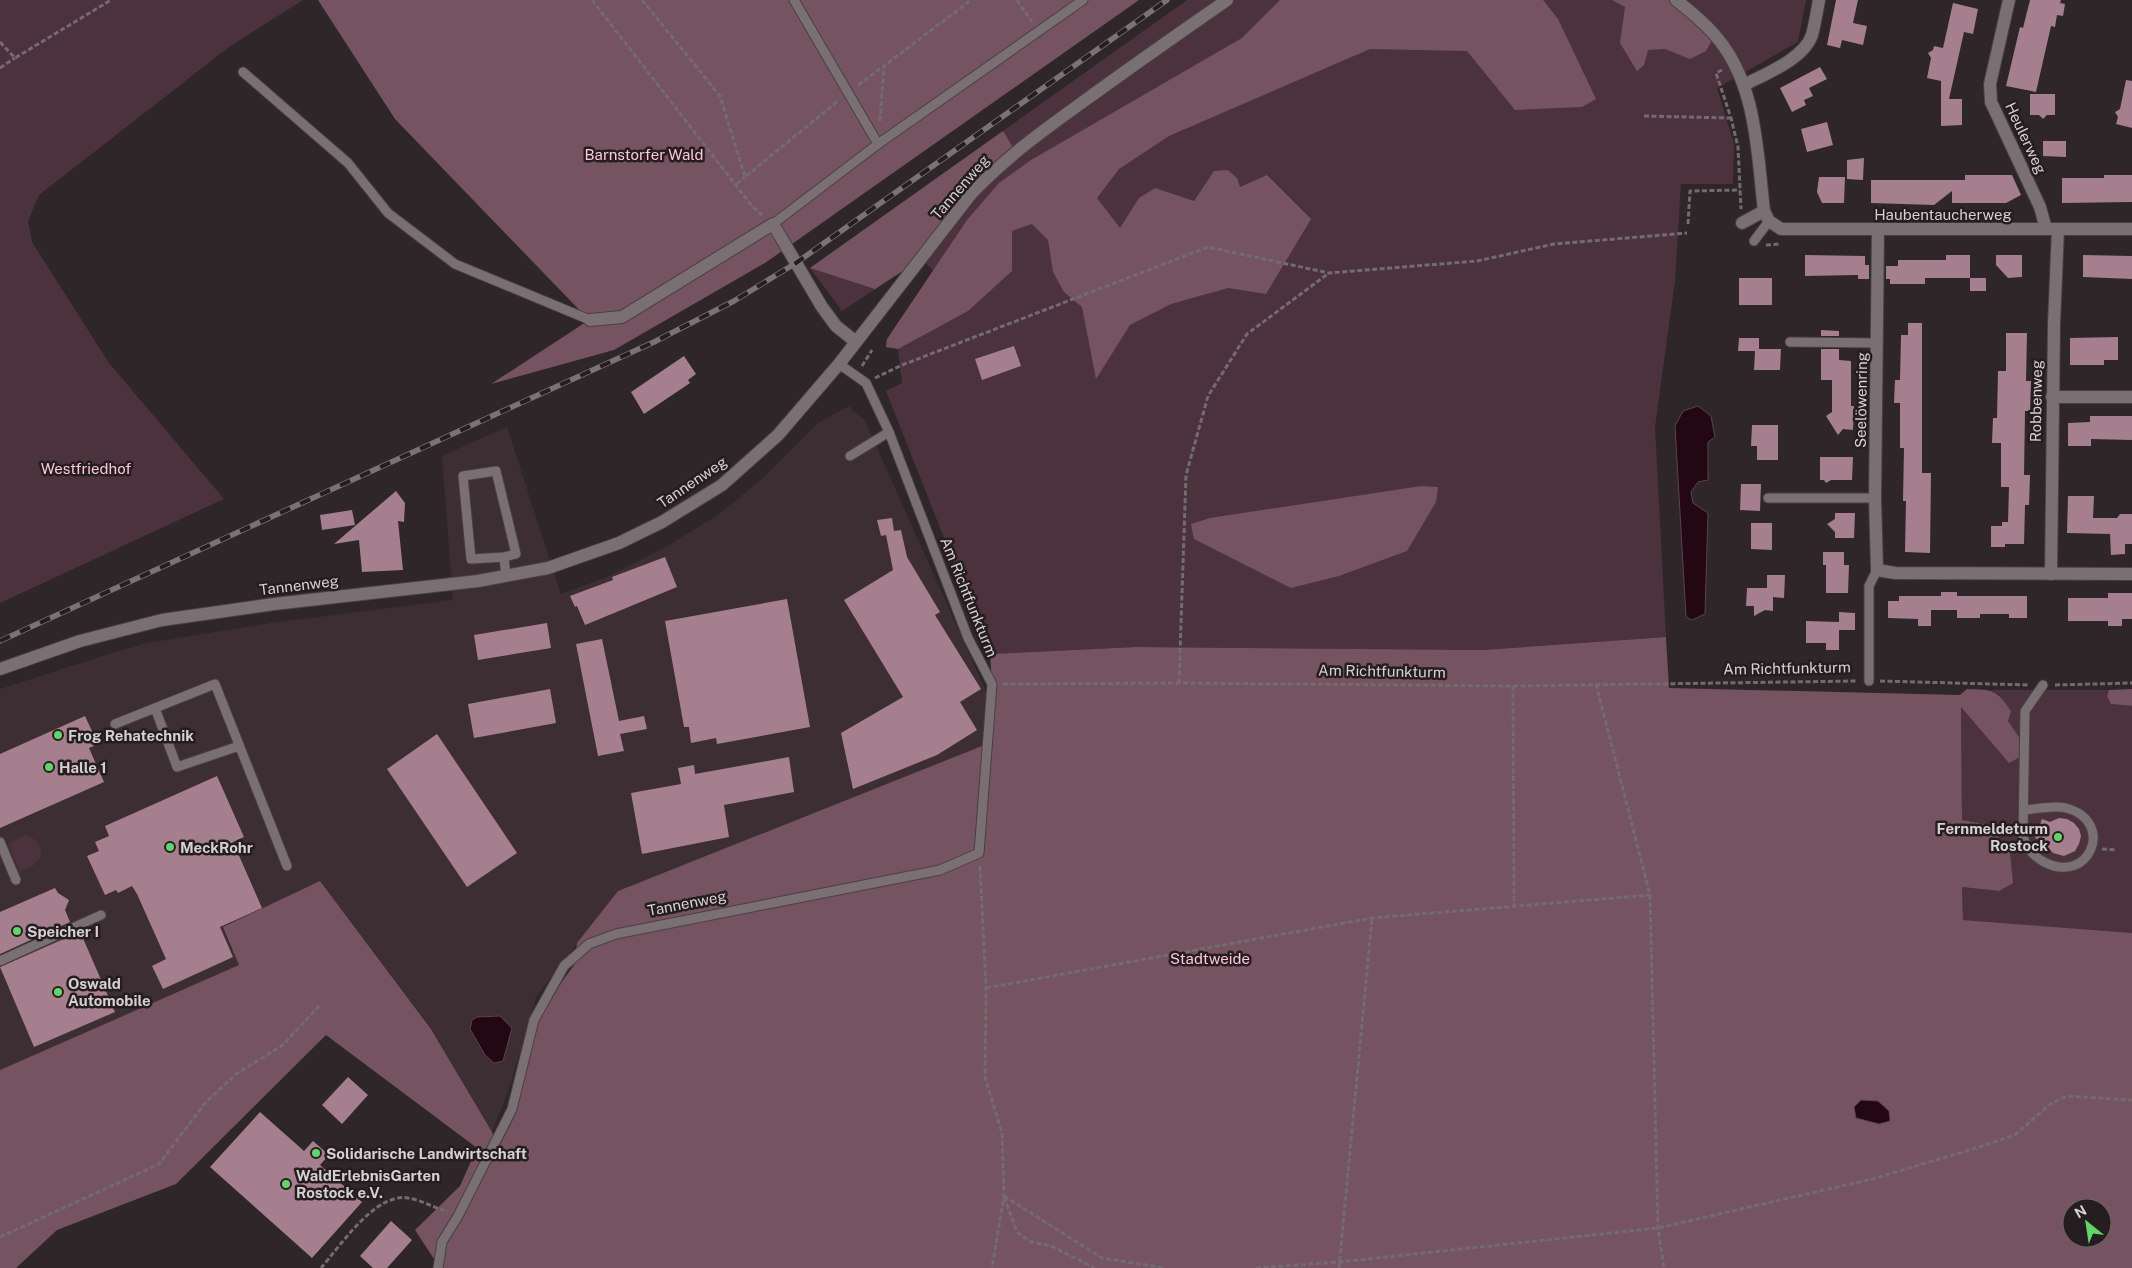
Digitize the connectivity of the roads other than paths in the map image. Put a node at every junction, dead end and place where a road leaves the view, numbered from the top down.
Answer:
1 (796, 0) edge
2 (1083, 0) edge
3 (1227, 0) edge
4 (1676, 0) edge
5 (1819, 0) edge
6 (2009, 0) edge
7 (243, 72) dead end
8 (1744, 85) junction
9 (878, 144) junction
10 (1766, 216) junction
11 (1742, 223) road end
12 (772, 224) junction
13 (2132, 229) edge
14 (1878, 230) junction
15 (2052, 230) junction
16 (1754, 241) dead end
17 (590, 320) joint
18 (856, 342) junction
19 (1790, 342) dead end
20 (1878, 343) junction
21 (838, 364) junction
22 (2052, 397) junction
23 (2132, 397) edge
24 (889, 432) junction
25 (850, 456) dead end
26 (1768, 498) dead end
27 (1875, 498) junction
28 (504, 557) junction
29 (1877, 570) junction
30 (2051, 574) junction
31 (2132, 574) edge
32 (506, 577) junction
33 (0, 669) edge
34 (1869, 681) road end
35 (2043, 685) road end
36 (155, 708) junction
37 (115, 724) dead end
38 (239, 746) junction
39 (2024, 810) junction
40 (0, 842) edge
41 (979, 853) joint
42 (287, 866) dead end
43 (16, 880) dead end
44 (101, 915) dead end
45 (0, 961) edge
46 (438, 1268) edge

1 - 9 lane
2 - 9 lane
3 - 18 street, Tannenweg
4 - 8 street
5 - 8 street
6 - 15 street, Heulerweg
7 - 17 lane
8 - 10 street
9 - 12 lane
10 - 11 street
10 - 14 street, Haubentaucherweg
10 - 16 lane
12 - 17 street
12 - 18 street
13 - 15 street, Haubentaucherweg
14 - 15 street, Haubentaucherweg
14 - 20 street, Seelöwenring
15 - 22 street, Robbenweg
18 - 21 street, Tannenweg
19 - 20 lane
20 - 27 street, Seelöwenring
21 - 24 lane, Am Richtfunkturm
21 - 32 street, Tannenweg
22 - 23 street
22 - 30 street, Robbenweg
24 - 25 lane
24 - 41 lane, Am Richtfunkturm
26 - 27 lane
27 - 29 street, Seelöwenring
28 - 28 lane
28 - 32 lane
29 - 30 street
29 - 34 lane, Seelöwenring
30 - 31 street
32 - 33 street, Tannenweg
35 - 39 lane
36 - 37 lane
36 - 38 lane
36 - 38 lane
38 - 42 lane
39 - 39 lane
40 - 43 lane
41 - 46 lane, Tannenweg
44 - 45 lane

